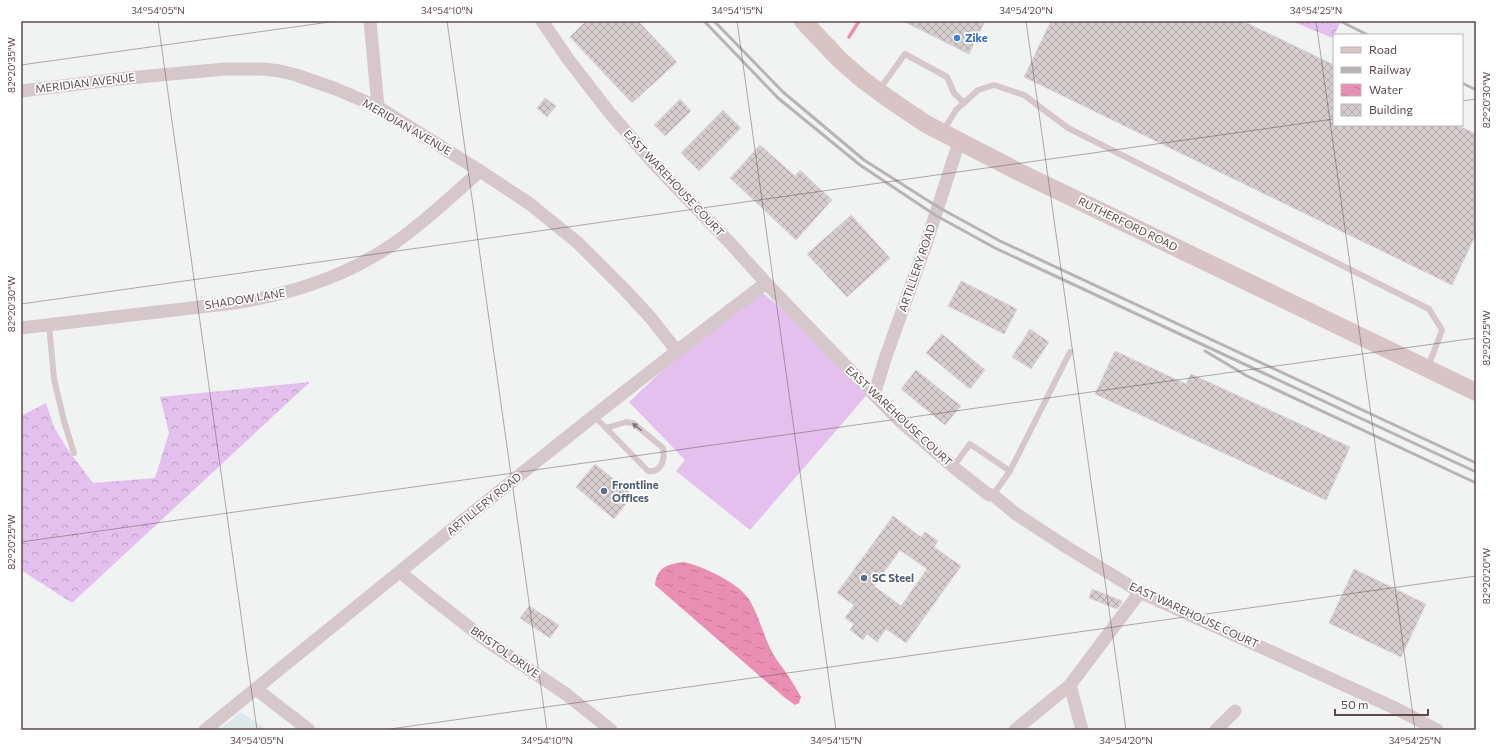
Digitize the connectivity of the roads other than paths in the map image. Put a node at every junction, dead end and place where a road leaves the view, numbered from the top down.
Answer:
1 (370, 21) edge
2 (802, 21) edge
3 (545, 22) edge
4 (21, 91) edge
5 (878, 91) junction
6 (964, 103) junction
7 (378, 107) junction
8 (942, 133) junction
9 (959, 142) junction
10 (480, 171) junction
11 (766, 283) junction
12 (49, 325) junction
13 (21, 328) edge
14 (676, 350) junction
15 (1070, 352) dead end
16 (1427, 369) junction
17 (1476, 392) edge
18 (874, 395) junction
19 (594, 416) junction
20 (606, 428) junction
21 (74, 453) dead end
22 (953, 467) junction
23 (1010, 471) junction
24 (993, 495) junction
25 (400, 572) junction
26 (1140, 592) junction
27 (1070, 685) junction
28 (256, 689) junction
29 (1235, 711) dead end
30 (205, 730) edge
31 (309, 730) edge
32 (611, 730) edge
33 (1015, 730) edge
34 (1082, 730) edge
35 (1216, 730) edge
36 (1437, 730) edge

1 - 7 street
2 - 5 street, RUTHERFORD ROAD
3 - 11 street, EAST WAREHOUSE COURT
4 - 7 street, MERIDIAN AVENUE
5 - 6 lane
5 - 8 street, RUTHERFORD ROAD
6 - 8 lane
6 - 16 lane
7 - 10 street, MERIDIAN AVENUE
8 - 9 street, RUTHERFORD ROAD
9 - 16 street, RUTHERFORD ROAD
9 - 18 street, ARTILLERY ROAD
10 - 12 street, SHADOW LANE
10 - 14 street, MERIDIAN AVENUE
11 - 14 street, ARTILLERY ROAD
11 - 18 street, EAST WAREHOUSE COURT
12 - 13 street, SHADOW LANE
12 - 21 lane
14 - 19 street, ARTILLERY ROAD
15 - 23 lane
16 - 17 street, RUTHERFORD ROAD
18 - 22 street, EAST WAREHOUSE COURT
19 - 20 lane
19 - 25 street, ARTILLERY ROAD
20 -> 20 lane
22 - 23 lane
22 - 24 street, EAST WAREHOUSE COURT
23 - 24 lane
24 - 26 street, EAST WAREHOUSE COURT
25 - 28 street, ARTILLERY ROAD
25 - 32 street, BRISTOL DRIVE
26 - 27 street
26 - 36 street, EAST WAREHOUSE COURT
27 - 33 street
27 - 34 street
28 - 30 street, ARTILLERY ROAD
28 - 31 street
29 - 35 street

